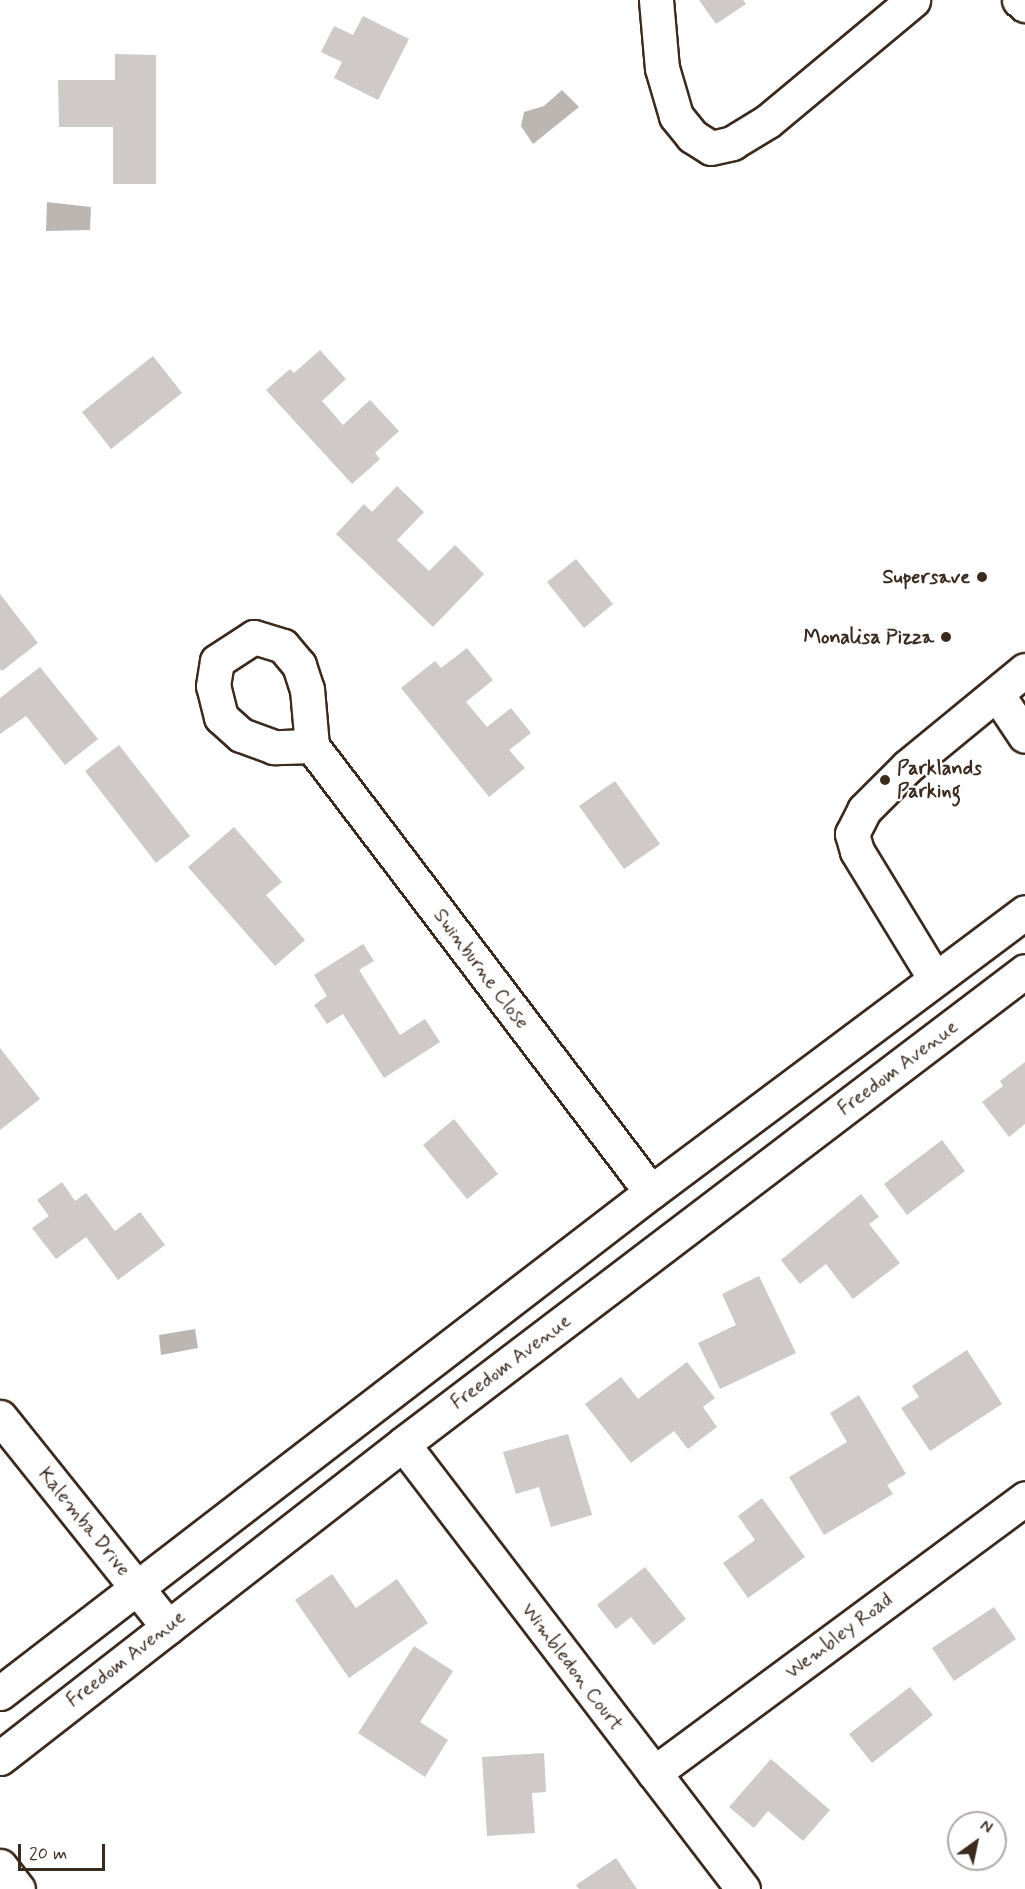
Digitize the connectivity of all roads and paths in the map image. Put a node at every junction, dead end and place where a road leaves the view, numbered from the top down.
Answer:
1 (656, 0) edge
2 (913, 0) edge
3 (1020, 0) edge
4 (1025, 5) edge
5 (1025, 670) edge
6 (997, 694) junction
7 (1025, 736) edge
8 (312, 746) dead end
9 (1025, 912) edge
10 (1025, 971) edge
11 (935, 979) junction
12 (820, 1126) junction
13 (651, 1192) junction
14 (0, 1417) edge
15 (403, 1444) junction
16 (1025, 1498) edge
17 (138, 1590) junction
18 (168, 1627) junction
19 (0, 1694) edge
20 (0, 1758) edge
21 (654, 1773) junction
22 (0, 1866) edge
23 (18, 1889) edge
24 (743, 1889) edge

1 - 2 main road
3 - 4 main road
5 - 6 main road
6 - 7 main road
6 - 11 main road
8 - 13 main road, Swinburne Close
9 - 11 main road
10 - 12 main road, Freedom Avenue
11 - 12 main road
11 - 13 main road
12 - 15 main road, Freedom Avenue
13 - 17 main road
14 - 17 main road, Kalemba Drive
15 - 18 main road, Freedom Avenue
15 - 21 main road, Wimbledon Court
16 - 21 main road, Wembley Road
17 - 18 main road, Kalemba Drive
17 - 19 main road
18 - 20 main road, Freedom Avenue
21 - 24 main road, Wimbledon Court
22 - 23 main road

